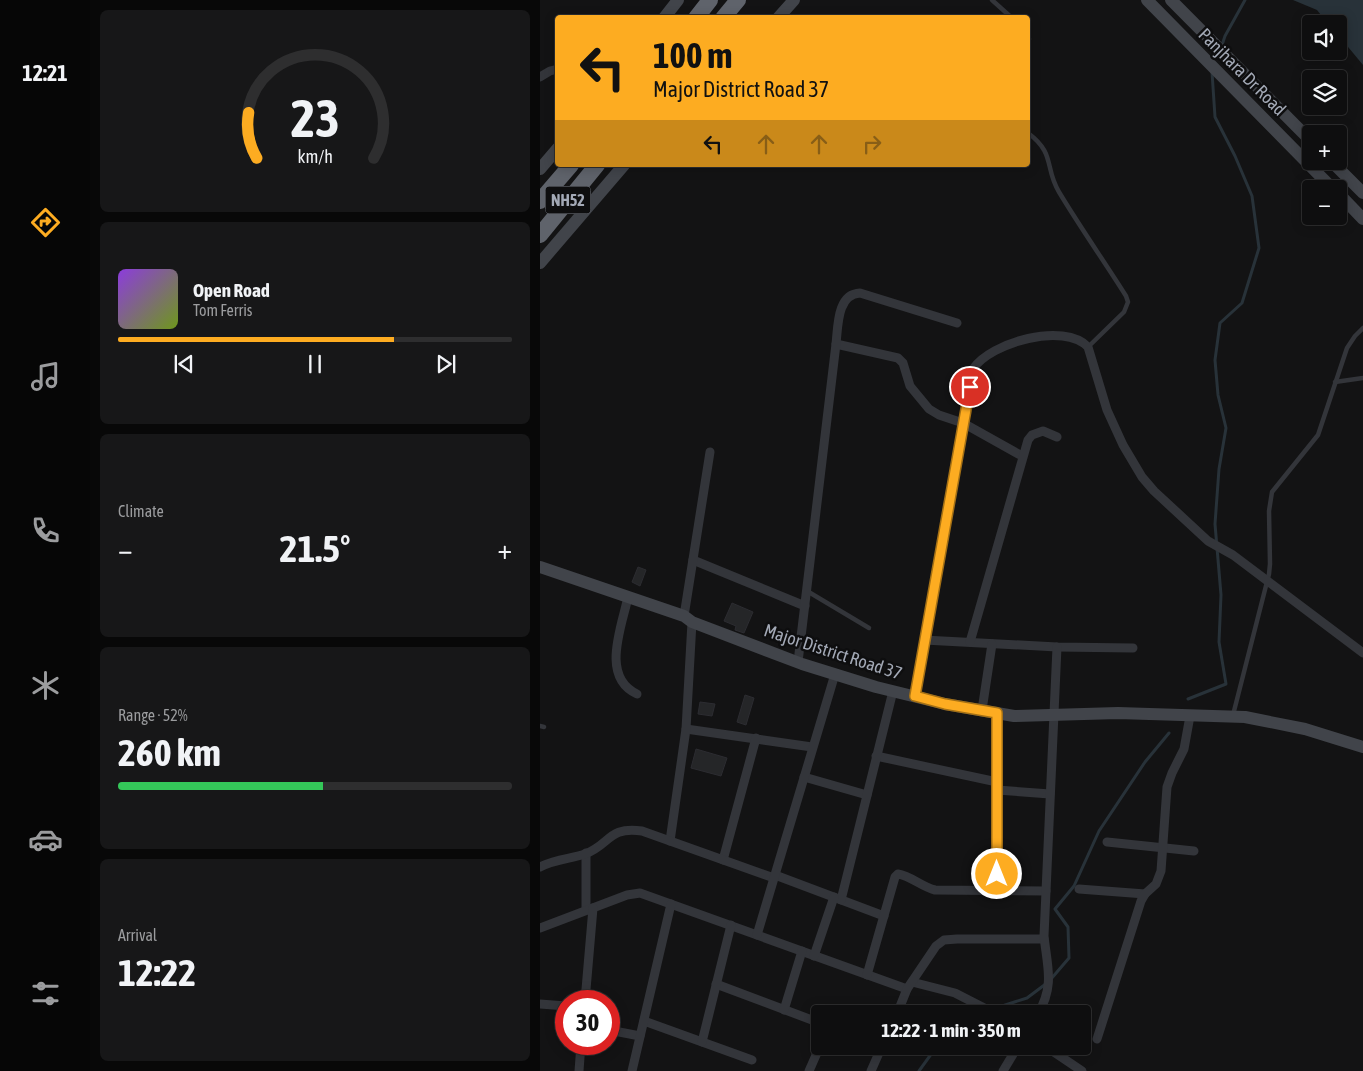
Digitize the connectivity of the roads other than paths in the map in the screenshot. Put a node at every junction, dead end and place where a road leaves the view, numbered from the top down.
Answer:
1 (678, 0) edge
2 (710, 0) edge
3 (738, 0) edge
4 (794, 0) edge
5 (992, 0) edge
6 (1147, 0) edge
7 (1171, 0) edge
8 (666, 15) edge
9 (698, 15) edge
10 (726, 15) edge
11 (732, 15) edge
12 (781, 15) edge
13 (1009, 15) edge
14 (555, 70) edge
15 (540, 77) edge
16 (1302, 132) edge
17 (1030, 135) edge
18 (555, 152) edge
19 (569, 167) edge
20 (595, 167) edge
21 (622, 167) edge
22 (540, 169) edge
23 (1340, 170) edge
24 (1324, 180) edge
25 (1363, 193) edge
26 (540, 201) edge
27 (1347, 202) edge
28 (1363, 219) edge
29 (540, 235) edge
30 (540, 263) edge
31 (957, 323) dead end
32 (1363, 328) edge
33 (836, 344) junction
34 (1088, 348) junction
35 (1363, 378) edge
36 (1335, 382) junction
37 (963, 423) junction
38 (1057, 437) dead end
39 (710, 452) dead end
40 (1022, 456) junction
41 (694, 560) junction
42 (540, 568) edge
43 (1267, 582) junction
44 (806, 591) junction
45 (628, 596) junction
46 (805, 606) junction
47 (688, 619) junction
48 (869, 628) dead end
49 (924, 640) junction
50 (970, 642) junction
51 (992, 644) junction
52 (1056, 647) junction
53 (1132, 648) dead end
54 (1363, 653) edge
55 (798, 662) junction
56 (835, 674) junction
57 (893, 691) junction
58 (637, 694) dead end
59 (915, 696) junction
60 (982, 710) junction
61 (997, 713) junction
62 (1054, 715) junction
63 (1190, 716) junction
64 (1232, 717) junction
65 (686, 729) junction
66 (756, 738) junction
67 (812, 747) junction
68 (1363, 747) edge
69 (876, 756) junction
70 (804, 776) junction
71 (997, 786) junction
72 (1050, 794) junction
73 (866, 795) junction
74 (670, 841) junction
75 (1107, 842) dead end
76 (1163, 848) junction
77 (1194, 852) dead end
78 (586, 854) junction
79 (723, 860) junction
80 (540, 867) edge
81 (774, 877) junction
82 (1079, 890) dead end
83 (997, 891) junction
84 (1046, 891) junction
85 (1145, 894) junction
86 (837, 898) junction
87 (671, 904) junction
88 (590, 909) junction
89 (884, 916) junction
90 (730, 925) junction
91 (540, 928) edge
92 (758, 935) junction
93 (1044, 939) junction
94 (802, 951) junction
95 (814, 956) junction
96 (867, 975) junction
97 (716, 984) junction
98 (910, 986) junction
99 (586, 990) edge
100 (540, 1004) edge
101 (555, 1005) edge
102 (900, 1005) edge
103 (980, 1005) edge
104 (1042, 1005) edge
105 (784, 1010) junction
106 (811, 1020) edge
107 (644, 1021) junction
108 (620, 1032) edge
109 (640, 1036) junction
110 (1098, 1039) dead end
111 (702, 1042) junction
112 (580, 1055) edge
113 (816, 1055) edge
114 (878, 1055) edge
115 (1013, 1055) edge
116 (1058, 1055) edge
117 (752, 1060) dead end
118 (579, 1071) edge
119 (632, 1071) edge
120 (809, 1071) edge
121 (871, 1071) edge
122 (1003, 1071) edge
123 (1082, 1071) edge

1 - 8 main road
2 - 9 highway
3 - 10 highway
3 - 11 main road
4 - 12 main road
5 - 13 lane
6 - 24 main road, Panjhara Dr Road
7 - 16 main road, Panjhara Dr Road
14 - 15 street
17 - 34 lane
18 - 22 main road
19 - 26 highway, NH52
20 - 29 highway, NH52
21 - 30 main road
23 - 25 main road
27 - 28 main road
31 - 33 street
32 - 36 lane
33 - 37 street
33 - 44 street
34 - 37 street
34 - 43 street
35 - 36 lane
36 - 43 lane
37 - 40 street
37 - 49 street
38 - 40 street
39 - 41 street
40 - 50 street
41 - 46 street
41 - 47 street
42 - 45 main road, Major District Road 37
43 - 54 street
43 - 64 lane
44 - 46 street
44 - 48 lane
45 - 47 main road, Major District Road 37
45 - 58 street
46 - 55 street
47 - 55 main road, Major District Road 37
47 - 65 street
49 - 50 street
49 - 59 street
50 - 51 street
51 - 52 street
51 - 60 street
52 - 53 street
52 - 62 street
55 - 56 main road, Major District Road 37
56 - 57 main road, Major District Road 37
56 - 67 street
57 - 59 main road, Major District Road 37
57 - 69 street
59 - 60 main road, Major District Road 37
60 - 61 main road, Major District Road 37
61 - 62 main road, Major District Road 37
61 - 71 street
62 - 63 main road, Major District Road 37
62 - 72 street
63 - 64 main road, Major District Road 37
63 - 76 street
64 - 68 main road, Major District Road 37
65 - 66 street
65 - 74 street
66 - 67 street
66 - 79 street
67 - 70 street
69 - 71 street
69 - 73 street
70 - 73 street
70 - 81 street
71 - 72 street
71 - 83 street
72 - 84 street
73 - 86 street
74 - 78 street
74 - 79 street
75 - 76 street
76 - 77 street
76 - 85 street
78 - 80 street
78 - 88 street
79 - 81 street
81 - 86 street
81 - 92 street
82 - 85 street
83 - 84 street
83 - 89 street
84 - 93 street
85 - 110 street
86 - 89 street
86 - 95 street
87 - 88 street
87 - 90 street
87 - 107 street
88 - 91 street
88 - 99 street
89 - 96 street
90 - 92 street
90 - 97 street
92 - 94 street
93 - 98 street
93 - 104 street
94 - 95 street
94 - 105 street
95 - 96 street
96 - 98 street
97 - 105 street
97 - 111 street
98 - 102 street
98 - 103 street
100 - 101 street
105 - 106 street
107 - 109 street
107 - 111 street
108 - 109 street
109 - 119 street
111 - 117 street
112 - 118 street
113 - 120 street
114 - 121 street
115 - 122 street
116 - 123 street

